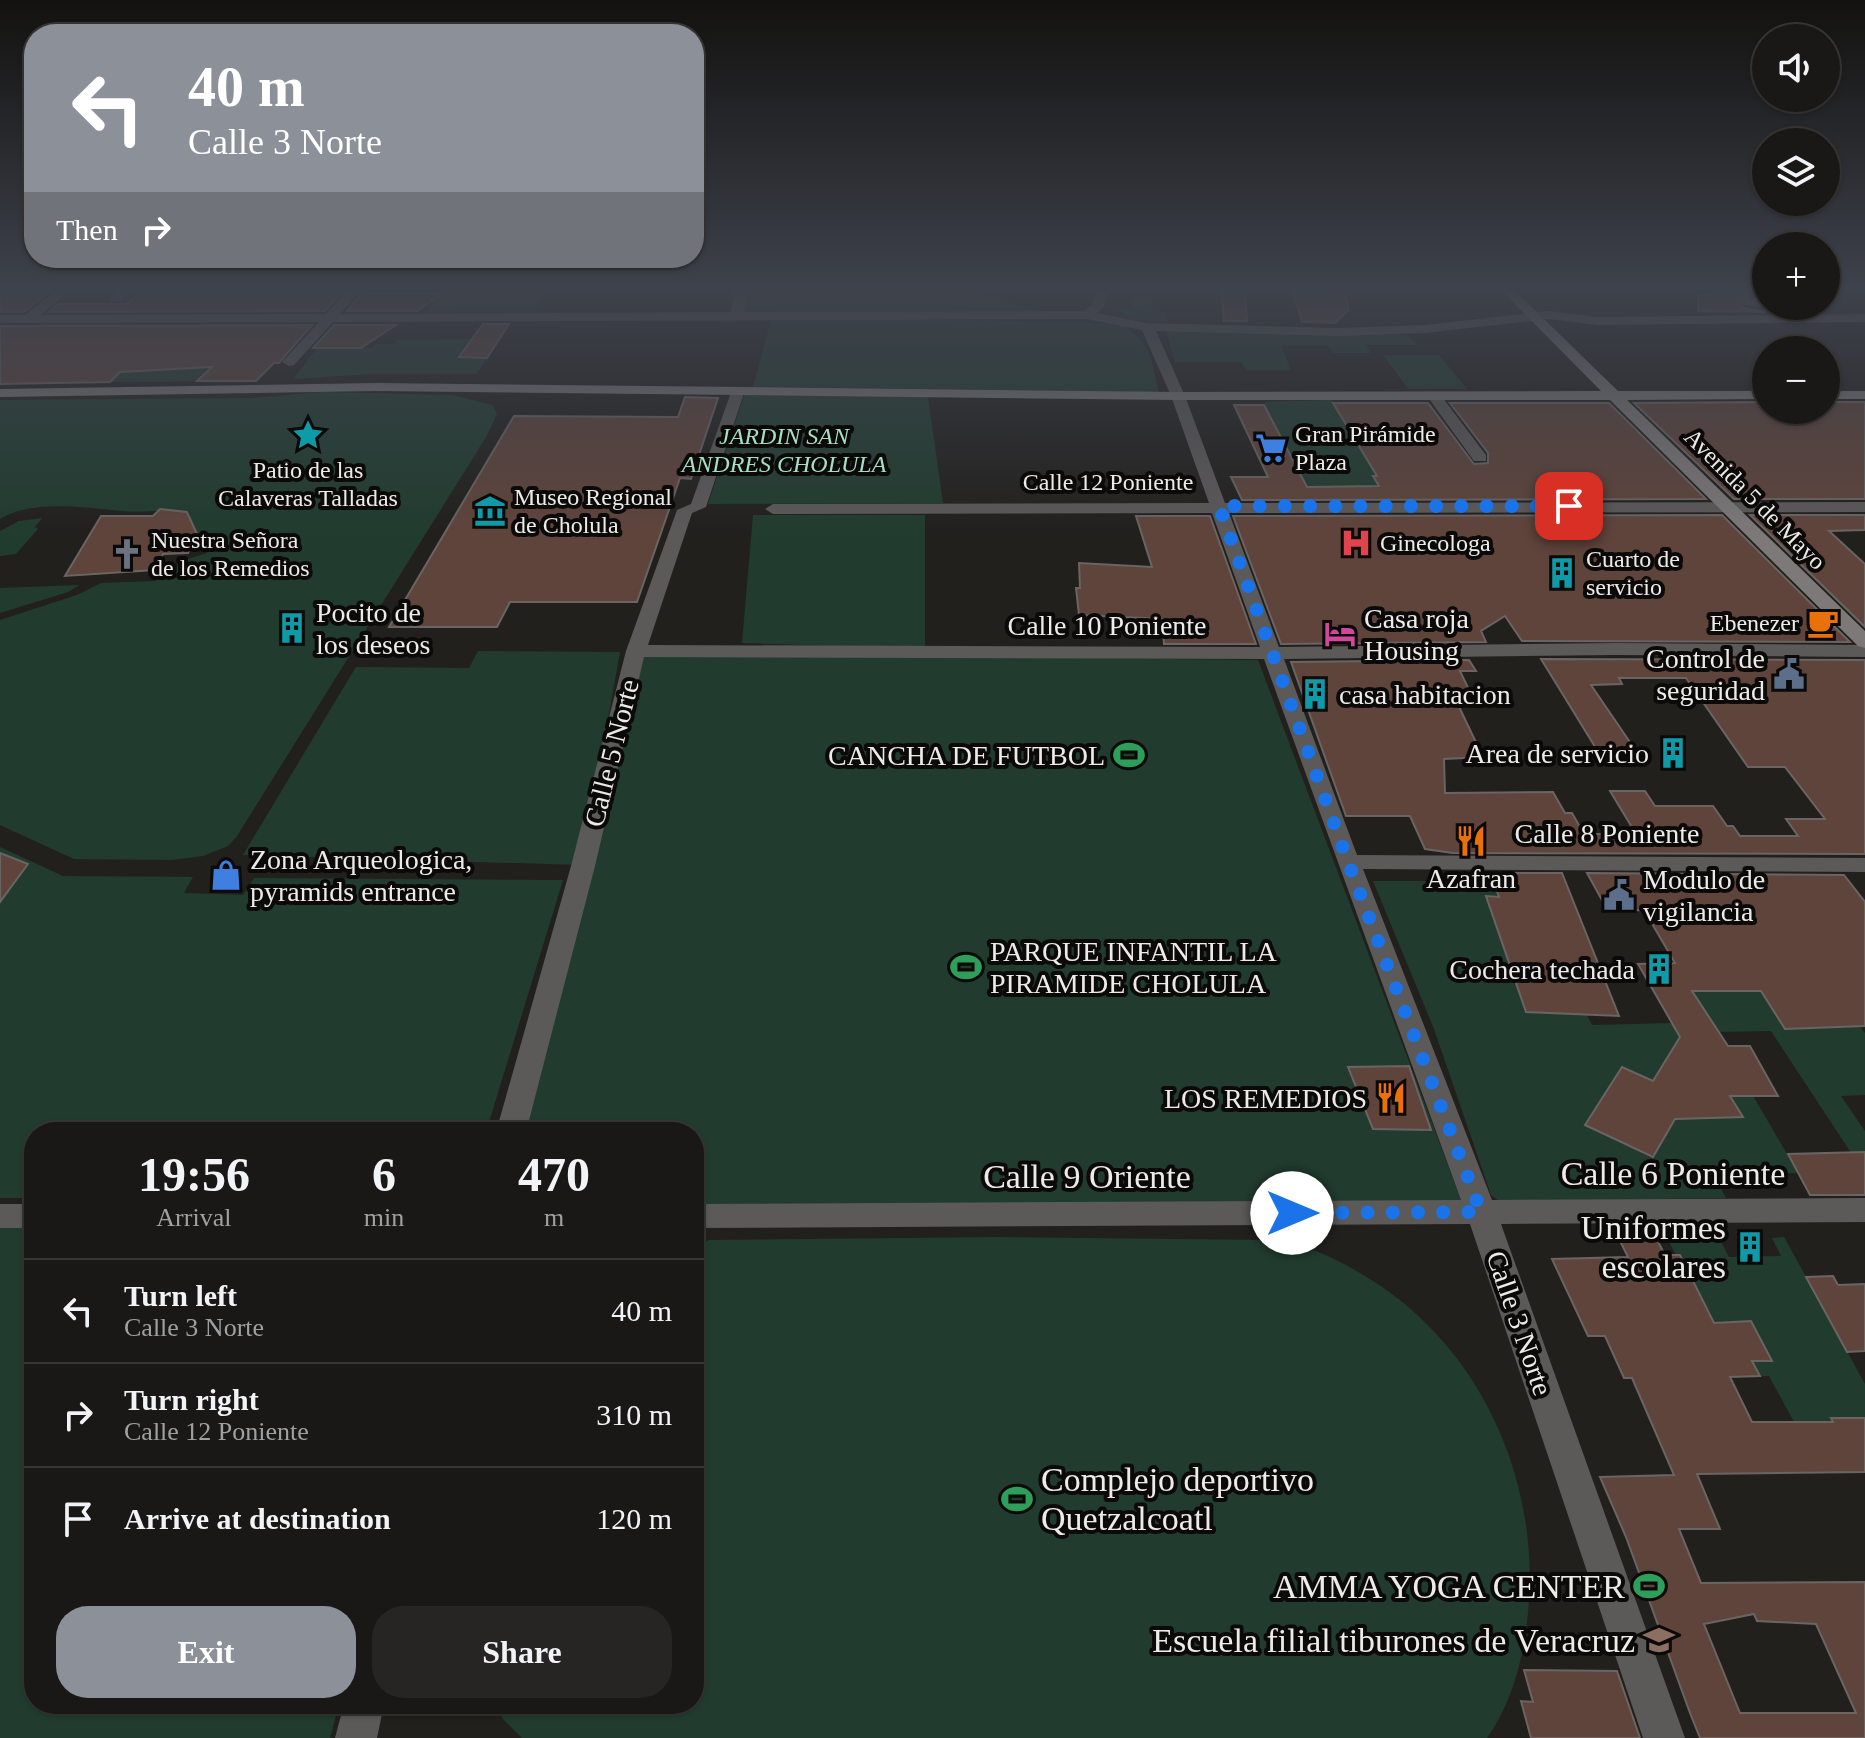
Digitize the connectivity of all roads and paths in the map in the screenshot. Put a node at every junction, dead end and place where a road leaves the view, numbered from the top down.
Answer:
1 (1167, 371) edge
2 (1596, 371) edge
3 (1601, 371) edge
4 (738, 390) junction
5 (0, 393) edge
6 (1752, 395) edge
7 (1840, 395) edge
8 (1865, 395) edge
9 (1178, 396) junction
10 (1434, 396) junction
11 (1624, 396) junction
12 (1480, 458) dead end
13 (1219, 506) junction
14 (1730, 507) junction
15 (1865, 507) edge
16 (773, 509) dead end
17 (1865, 642) edge
18 (636, 651) junction
19 (1865, 651) edge
20 (1271, 653) junction
21 (1348, 862) junction
22 (1865, 865) edge
23 (514, 1122) edge
24 (1865, 1210) edge
25 (1481, 1212) junction
26 (0, 1216) edge
27 (24, 1216) edge
28 (704, 1216) edge
29 (362, 1714) edge
30 (356, 1738) edge
31 (1664, 1738) edge

1 - 9 street, Calle 3 Norte
2 - 11 main road, Avenida 5 de Mayo
3 - 11 main road, Avenida 5 de Mayo
4 - 5 main road
4 - 9 main road
4 - 18 street, Calle 5 Norte
6 - 11 main road
7 - 8 main road
9 - 10 main road
9 - 13 street, Calle 3 Norte
10 - 11 main road
10 - 12 street
11 - 14 main road, Avenida 5 de Mayo
13 - 14 street, Calle 12 Poniente
13 - 16 street, Calle 12 Poniente
13 - 20 street, Calle 3 Norte
14 - 15 street, Calle 12 Poniente
14 - 17 main road, Avenida 5 de Mayo
18 - 20 street, Calle 10 Poniente
18 - 23 street, Calle 5 Norte
19 - 20 street, Calle 10 Poniente
20 - 21 street, Calle 3 Norte
21 - 22 street, Calle 8 Poniente
21 - 25 street, Calle 3 Norte
24 - 25 street, Calle 6 Poniente
25 - 28 street, Calle 9 Oriente
25 - 31 street, Calle 3 Norte
26 - 27 street
29 - 30 street

